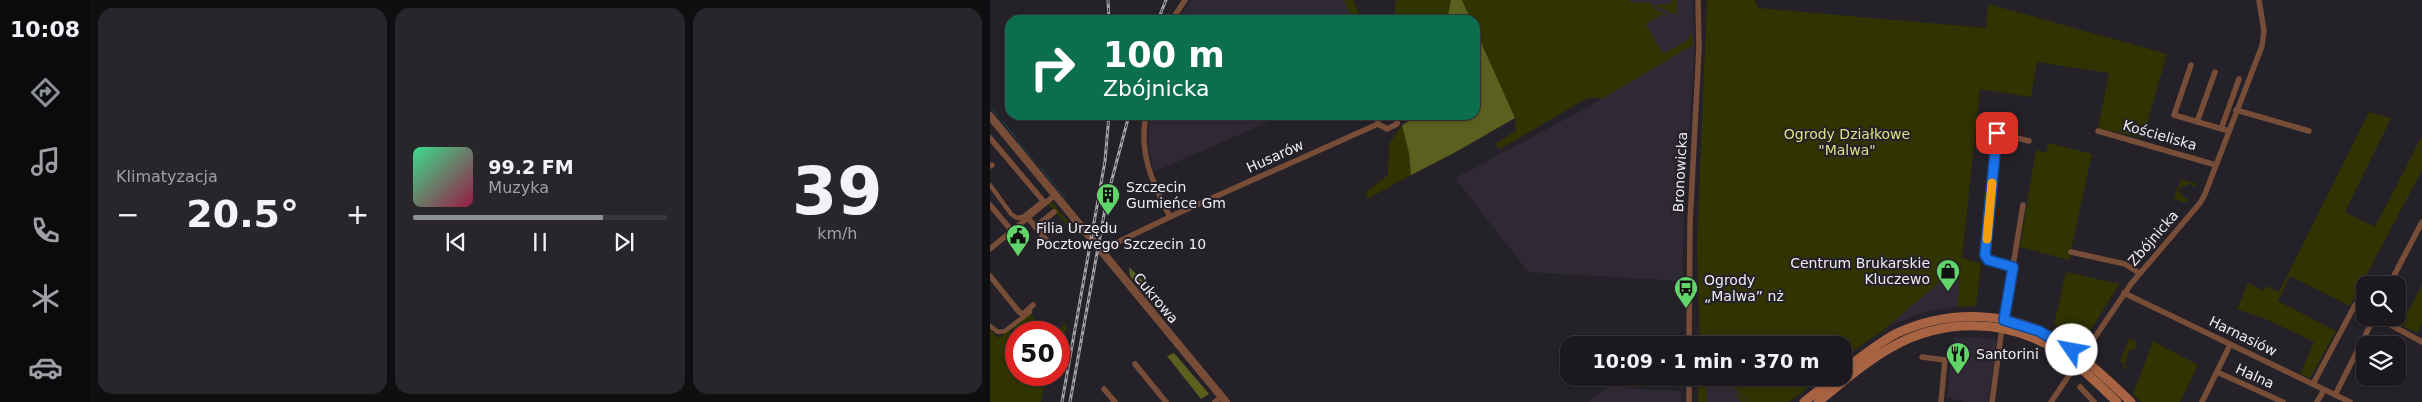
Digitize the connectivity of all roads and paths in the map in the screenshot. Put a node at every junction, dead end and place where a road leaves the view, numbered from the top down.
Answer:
1 (1185, 0) edge
2 (1698, 0) edge
3 (2259, 0) edge
4 (1175, 15) edge
5 (2191, 65) dead end
6 (2215, 72) dead end
7 (2239, 79) dead end
8 (2236, 110) junction
9 (990, 116) edge
10 (1145, 120) edge
11 (1378, 120) edge
12 (1398, 120) edge
13 (2197, 122) junction
14 (1378, 124) junction
15 (2221, 129) junction
16 (2098, 130) dead end
17 (2229, 131) junction
18 (2309, 131) dead end
19 (990, 138) edge
20 (2029, 141) dead end
21 (2216, 165) junction
22 (990, 185) edge
23 (1055, 195) junction
24 (1044, 202) junction
25 (990, 205) edge
26 (2023, 205) dead end
27 (1054, 212) dead end
28 (1170, 217) junction
29 (1028, 218) junction
30 (2422, 222) edge
31 (1035, 227) junction
32 (1012, 231) junction
33 (1048, 242) dead end
34 (990, 249) edge
35 (1102, 252) junction
36 (2071, 252) dead end
37 (2013, 267) junction
38 (2139, 273) junction
39 (990, 276) edge
40 (2394, 276) edge
41 (2124, 293) junction
42 (2356, 306) edge
43 (1030, 308) joint
44 (2003, 324) junction
45 (990, 326) edge
46 (2370, 326) edge
47 (2393, 326) edge
48 (1689, 336) edge
49 (2422, 342) edge
50 (2230, 345) junction
51 (1922, 358) dead end
52 (2078, 361) junction
53 (1135, 364) dead end
54 (1852, 364) edge
55 (2217, 372) junction
56 (2314, 384) junction
57 (1689, 386) edge
58 (1824, 386) edge
59 (2080, 387) dead end
60 (1104, 389) dead end
61 (2324, 390) junction
62 (2335, 395) junction
63 (1221, 400) edge
64 (1115, 402) edge
65 (1166, 402) edge
66 (1688, 402) edge
67 (1804, 402) edge
68 (1818, 402) edge
69 (1941, 402) edge
70 (1992, 402) edge
71 (2051, 402) edge
72 (2094, 402) edge
73 (2117, 402) edge
74 (2131, 402) edge
75 (2202, 402) edge
76 (2283, 402) edge
77 (2317, 402) edge
78 (2350, 402) edge

1 - 4 street
2 - 48 street, Bronowicka
3 - 8 street, Zbójnicka
5 - 13 street
6 - 13 street
7 - 15 street
8 - 17 street, Zbójnicka
8 - 18 street
9 - 23 street, Cukrowa
10 - 28 street
11 - 14 street
12 - 14 street, Husarów
13 - 15 street
14 - 28 street, Husarów
15 - 17 street
16 - 21 street, Kościeliska
17 - 21 street, Zbójnicka
19 - 24 street
20 - 37 street
21 - 38 street, Zbójnicka
22 - 24 street
23 - 24 street
23 - 35 street, Cukrowa
24 - 29 street
25 - 32 street
26 - 37 street
27 - 31 street
28 - 35 street, Husarów
29 - 31 street
29 - 32 street
30 - 40 street
31 - 33 street
32 - 34 street
35 - 63 street, Cukrowa
36 - 38 street
37 - 44 street
38 - 41 street, Zbójnicka
39 - 43 street
41 - 50 street, Harnasiów
41 - 52 street, Zbójnicka
42 - 56 street
43 - 45 street
44 - 52 main road
44 - 54 main road
44 - 68 main road
44 - 70 street
46 - 62 street
47 - 49 street
50 - 55 street
50 - 56 street, Harnasiów
51 - 69 street
52 - 71 street, Zbójnicka
52 - 73 main road
52 - 74 main road
53 - 65 street
55 - 75 street
55 - 76 street, Halna
56 - 61 street, Harnasiów
57 - 66 street
58 - 67 main road
59 - 72 street
60 - 64 street
61 - 62 street, Harnasiów
61 - 77 street
62 - 78 street, Harnasiów

